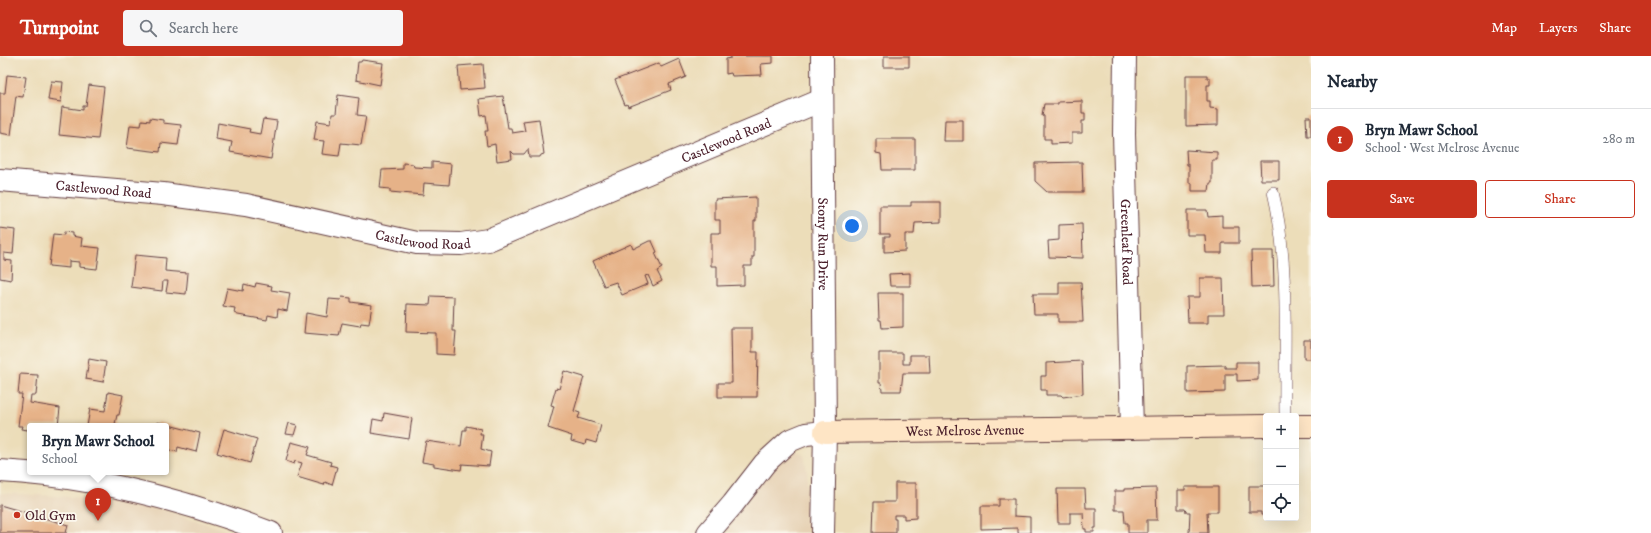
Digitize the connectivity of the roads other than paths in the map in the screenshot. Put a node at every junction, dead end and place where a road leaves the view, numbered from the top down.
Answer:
1 (822, 56) edge
2 (1125, 56) edge
3 (822, 100) junction
4 (0, 180) edge
5 (1273, 192) dead end
6 (1285, 413) edge
7 (1263, 426) edge
8 (1299, 426) edge
9 (1311, 426) edge
10 (1132, 428) junction
11 (825, 432) junction
12 (0, 471) edge
13 (27, 474) edge
14 (33, 475) edge
15 (271, 533) edge
16 (708, 533) edge
17 (823, 533) edge

1 - 3 street, Stony Run Drive
2 - 10 street, Greenleaf Road
3 - 4 street, Castlewood Road
3 - 11 street, Stony Run Drive
5 - 6 lane
7 - 10 street, West Melrose Avenue
8 - 9 street
10 - 11 street, West Melrose Avenue
11 - 16 street, West Melrose Avenue
11 - 17 street, Stony Run Drive
12 - 13 street
14 - 15 street

